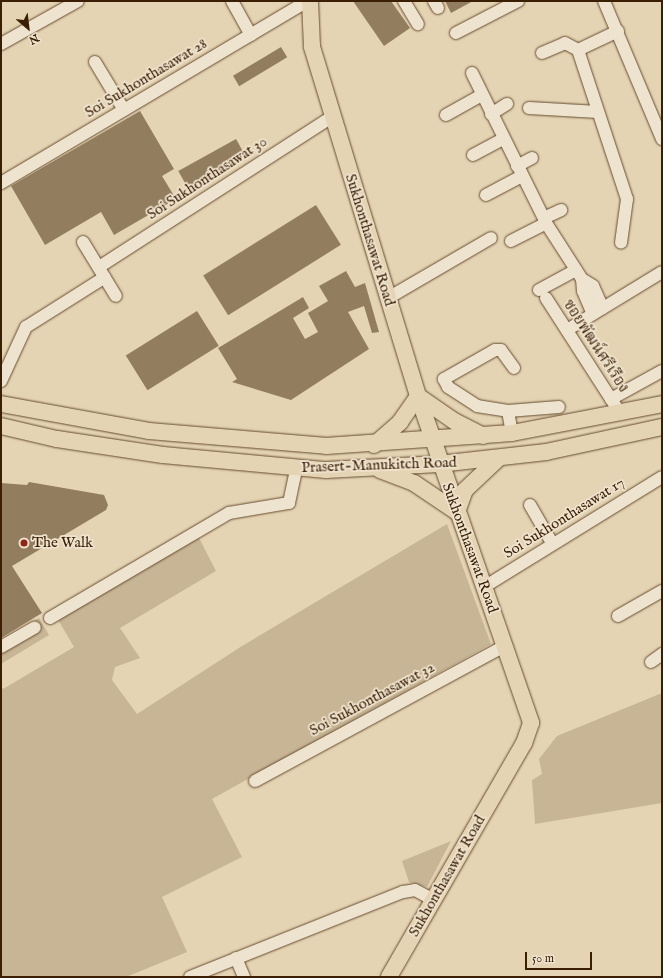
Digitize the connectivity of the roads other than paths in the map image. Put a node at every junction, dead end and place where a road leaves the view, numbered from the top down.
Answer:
1 (78, 1) edge
2 (232, 1) edge
3 (309, 1) edge
4 (404, 1) edge
5 (518, 1) edge
6 (604, 1) edge
7 (418, 24) dead end
8 (618, 31) junction
9 (456, 33) dead end
10 (251, 35) junction
11 (1, 44) edge
12 (578, 50) junction
13 (542, 53) dead end
14 (95, 62) dead end
15 (472, 73) dead end
16 (482, 95) junction
17 (507, 104) dead end
18 (529, 108) dead end
19 (124, 110) junction
20 (598, 112) junction
21 (491, 114) junction
22 (446, 115) dead end
23 (333, 116) junction
24 (503, 139) junction
25 (662, 139) edge
26 (473, 155) dead end
27 (532, 158) dead end
28 (520, 171) junction
29 (1, 183) edge
30 (486, 195) dead end
31 (561, 210) dead end
32 (545, 220) junction
33 (491, 238) dead end
34 (511, 241) dead end
35 (83, 242) dead end
36 (621, 243) dead end
37 (102, 272) junction
38 (662, 272) edge
39 (579, 274) junction
40 (116, 296) dead end
41 (388, 298) junction
42 (598, 311) junction
43 (567, 330) junction
44 (514, 368) dead end
45 (662, 372) edge
46 (1, 382) edge
47 (418, 396) junction
48 (611, 399) junction
49 (1, 404) edge
50 (662, 404) edge
51 (559, 407) dead end
52 (508, 411) junction
53 (620, 413) junction
54 (1, 426) edge
55 (662, 427) edge
56 (540, 429) junction
57 (512, 433) junction
58 (484, 436) junction
59 (431, 441) junction
60 (374, 445) junction
61 (326, 446) junction
62 (546, 452) junction
63 (499, 458) junction
64 (439, 464) junction
65 (377, 468) junction
66 (296, 469) junction
67 (326, 470) junction
68 (662, 477) edge
69 (530, 505) dead end
70 (457, 512) junction
71 (552, 542) junction
72 (484, 588) junction
73 (662, 591) edge
74 (618, 616) dead end
75 (50, 618) dead end
76 (35, 627) dead end
77 (505, 646) junction
78 (1, 647) edge
79 (662, 654) edge
80 (651, 662) dead end
81 (255, 781) dead end
82 (432, 899) junction
83 (236, 958) junction
84 (190, 977) edge
85 (244, 977) edge
86 (389, 977) edge

1 - 11 street
2 - 10 street
3 - 10 street, Soi Sukhonthasawat 28
3 - 23 main road, Sukhonthasawat Road
4 - 7 street
5 - 9 street
6 - 8 street
8 - 12 street
8 - 25 street
10 - 19 street, Soi Sukhonthasawat 28
12 - 13 street
12 - 20 street
14 - 19 street
15 - 16 street
16 - 21 street
16 - 22 street
17 - 21 street
18 - 20 street
19 - 29 street, Soi Sukhonthasawat 28
20 - 36 street
21 - 24 street
23 - 37 street, Soi Sukhonthasawat 30
23 - 41 main road, Sukhonthasawat Road
24 - 26 street
24 - 28 street
27 - 28 street
28 - 30 street
28 - 32 street
31 - 32 street
32 - 34 street
32 - 39 street
33 - 41 street
35 - 37 street
37 - 40 street
37 - 46 street, Soi Sukhonthasawat 30
38 - 42 street
39 - 42 street
39 - 43 street, ซอยพัฒน์ศรีเรือง
41 - 47 main road, Sukhonthasawat Road
42 - 43 street
43 - 48 street, ซอยพัฒน์ศรีเรือง
44 - 52 street
45 - 48 street
47 - 58 main road
47 - 59 main road, Sukhonthasawat Road
47 - 60 main road
48 - 53 street, ซอยพัฒน์ศรีเรือง
49 - 61 main road, Prasert-Manukitch Road
50 - 53 main road, Prasert-Manukitch Road
51 - 52 street
52 - 57 street
53 - 56 main road, Prasert-Manukitch Road
54 - 66 main road, Prasert-Manukitch Road
55 - 62 main road, Prasert-Manukitch Road
56 - 57 main road, Prasert-Manukitch Road
56 - 62 main road
57 - 58 main road, Prasert-Manukitch Road
58 - 59 main road, Prasert-Manukitch Road
59 - 60 main road, Prasert-Manukitch Road
59 - 64 main road, Sukhonthasawat Road
60 - 61 main road, Prasert-Manukitch Road
61 - 67 main road
62 - 63 main road, Prasert-Manukitch Road
63 - 64 main road, Prasert-Manukitch Road
63 - 70 main road
64 - 65 main road, Prasert-Manukitch Road
64 - 70 main road, Sukhonthasawat Road
65 - 67 main road, Prasert-Manukitch Road
65 - 70 main road
66 - 67 main road, Prasert-Manukitch Road
66 - 75 street
68 - 71 street, Soi Sukhonthasawat 17
69 - 71 street
70 - 72 main road, Sukhonthasawat Road
71 - 72 street, Soi Sukhonthasawat 17
72 - 77 main road, Sukhonthasawat Road
73 - 74 street
76 - 78 street
77 - 81 street, Soi Sukhonthasawat 32
77 - 82 main road, Sukhonthasawat Road
79 - 80 street
82 - 83 street
82 - 86 main road, Sukhonthasawat Road
83 - 84 street
83 - 85 street

